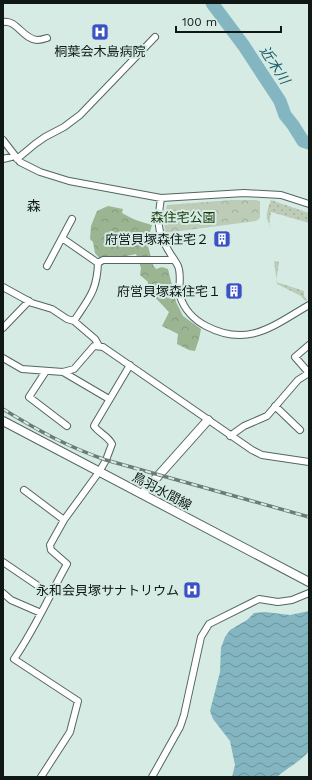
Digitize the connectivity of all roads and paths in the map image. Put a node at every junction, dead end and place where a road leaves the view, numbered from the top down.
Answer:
1 (3, 22) edge
2 (156, 37) dead end
3 (47, 38) dead end
4 (3, 140) edge
5 (16, 157) junction
6 (3, 159) edge
7 (161, 198) junction
8 (309, 204) edge
9 (72, 219) dead end
10 (62, 238) junction
11 (174, 260) junction
12 (98, 263) junction
13 (47, 266) dead end
14 (3, 287) edge
15 (29, 301) junction
16 (309, 305) edge
17 (74, 321) junction
18 (3, 328) edge
19 (309, 345) edge
20 (99, 346) junction
21 (3, 358) edge
22 (130, 365) junction
23 (46, 371) junction
24 (63, 372) junction
25 (309, 373) edge
26 (109, 399) junction
27 (275, 406) junction
28 (208, 420) junction
29 (3, 421) edge
30 (67, 426) dead end
31 (300, 430) dead end
32 (230, 436) junction
33 (309, 462) edge
34 (99, 472) junction
35 (24, 490) dead end
36 (142, 494) junction
37 (64, 520) junction
38 (3, 562) edge
39 (309, 582) edge
40 (3, 593) edge
41 (309, 593) edge
42 (50, 594) junction
43 (41, 613) junction
44 (40, 777) edge
45 (152, 777) edge

1 - 3 street
2 - 5 street
4 - 5 street
5 - 6 street
5 - 7 street
7 - 8 street
7 - 11 street
9 - 10 street
10 - 12 street
10 - 13 street
11 - 12 street
11 - 16 street
12 - 17 street
14 - 15 street
15 - 17 street
15 - 18 street
17 - 20 street
19 - 25 street
20 - 22 street
20 - 24 street
21 - 23 street
22 - 26 street
22 - 28 street
23 - 24 street
23 - 30 street
24 - 26 street
25 - 27 street
26 - 34 street
27 - 31 street
27 - 32 street
28 - 32 street
28 - 36 street
29 - 34 street, 鳥羽水間線
32 - 33 street
34 - 36 street, 鳥羽水間線
34 - 37 street
35 - 37 street
36 - 39 street, 鳥羽水間線
37 - 42 street
38 - 42 street
40 - 43 street
41 - 45 street
42 - 43 street
43 - 44 street

